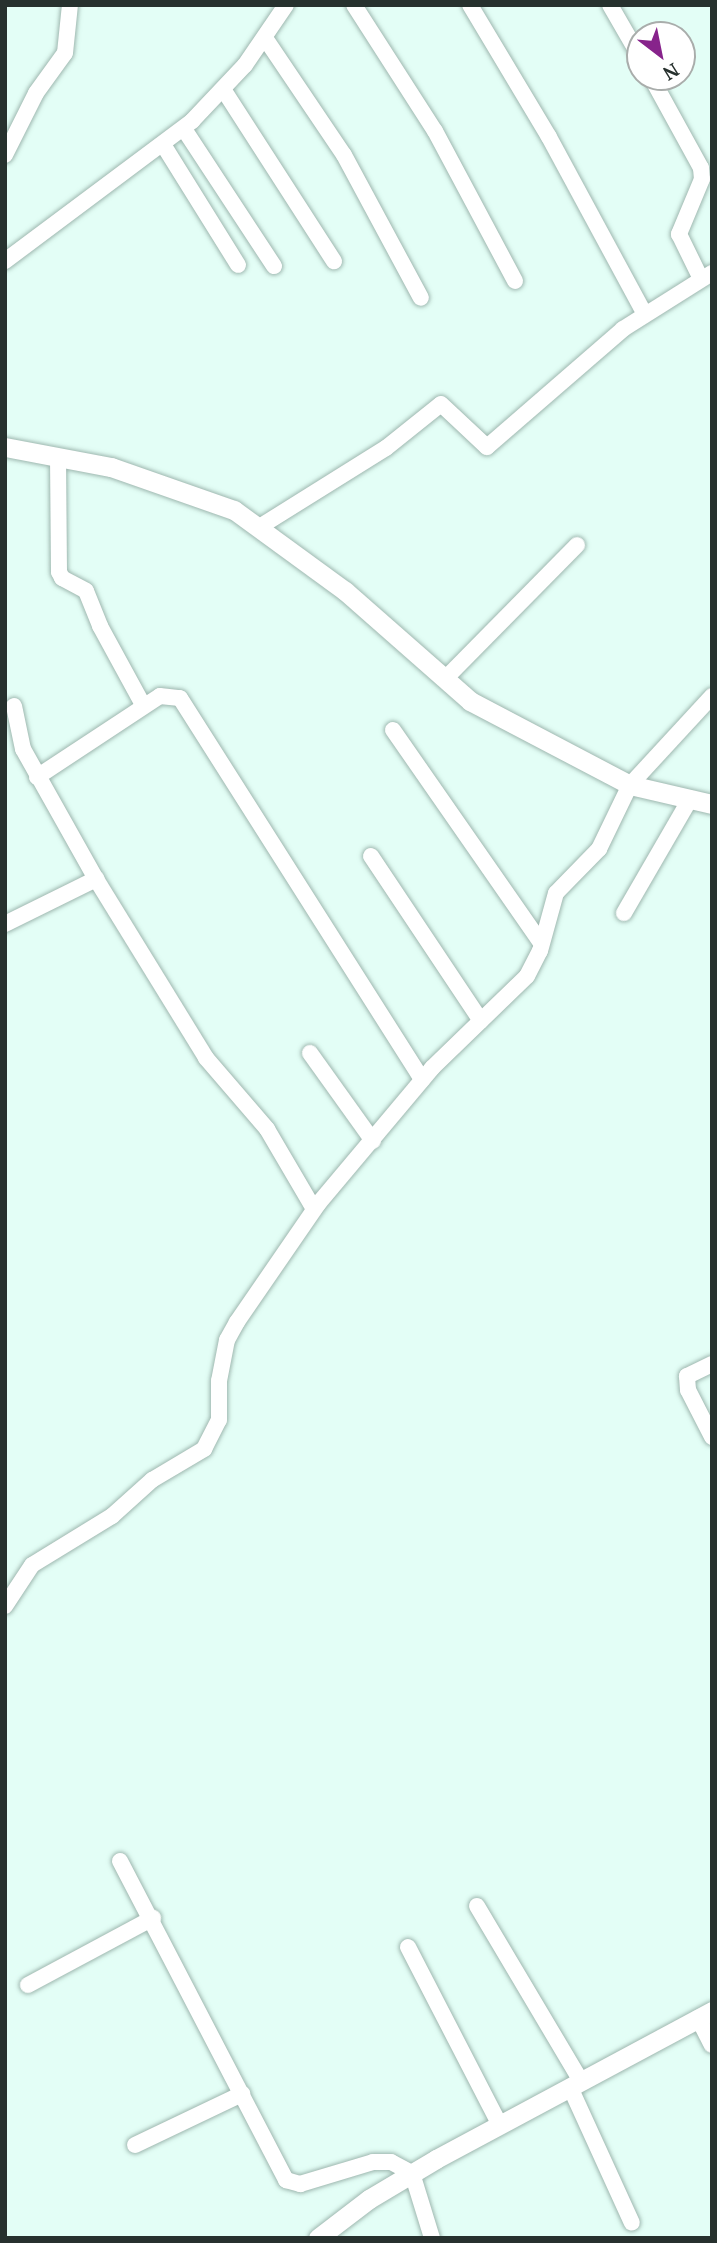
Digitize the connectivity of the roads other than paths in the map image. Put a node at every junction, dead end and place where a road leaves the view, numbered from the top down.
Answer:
1 (70, 5) edge
2 (286, 5) edge
3 (354, 5) edge
4 (470, 5) edge
5 (610, 5) edge
6 (626, 33) edge
7 (265, 38) junction
8 (223, 89) junction
9 (659, 91) edge
10 (184, 129) junction
11 (164, 146) junction
12 (5, 155) edge
13 (5, 261) edge
14 (334, 261) dead end
15 (238, 265) dead end
16 (274, 266) dead end
17 (706, 276) edge
18 (515, 281) dead end
19 (421, 298) dead end
20 (644, 313) junction
21 (5, 447) edge
22 (58, 457) junction
23 (261, 526) junction
24 (577, 545) dead end
25 (445, 679) junction
26 (712, 696) edge
27 (143, 705) junction
28 (14, 706) dead end
29 (393, 730) dead end
30 (37, 777) junction
31 (630, 785) junction
32 (690, 799) junction
33 (712, 804) edge
34 (371, 856) dead end
35 (96, 879) junction
36 (624, 913) dead end
37 (5, 924) edge
38 (541, 943) junction
39 (481, 1021) junction
40 (310, 1053) dead end
41 (422, 1080) junction
42 (373, 1141) junction
43 (314, 1209) junction
44 (712, 1364) edge
45 (712, 1437) edge
46 (5, 1606) edge
47 (120, 1861) dead end
48 (477, 1906) dead end
49 (153, 1918) junction
50 (408, 1947) dead end
51 (28, 1985) dead end
52 (705, 2015) edge
53 (712, 2045) edge
54 (575, 2084) junction
55 (242, 2094) junction
56 (500, 2125) junction
57 (135, 2145) dead end
58 (412, 2173) junction
59 (632, 2223) dead end
60 (318, 2238) edge
61 (432, 2238) edge

1 - 12 street
2 - 7 street
3 - 18 street
4 - 20 street
5 - 6 street
7 - 8 street
7 - 19 street
8 - 10 street
8 - 14 street
9 - 17 street
10 - 11 street
10 - 16 street
11 - 13 street
11 - 15 street
17 - 20 street
20 - 23 street
21 - 22 street
22 - 23 street
22 - 27 street
23 - 25 street
24 - 25 street
25 - 31 street
26 - 31 street
27 - 30 street
27 - 41 street
28 - 30 street
29 - 38 street
30 - 35 street
31 - 32 street
31 - 38 street
32 - 33 street
32 - 36 street
34 - 39 street
35 - 37 street
35 - 43 street
38 - 39 street
39 - 41 street
40 - 42 street
41 - 42 street
42 - 43 street
43 - 46 street
44 - 45 street
47 - 49 street
48 - 54 street
49 - 51 street
49 - 55 street
50 - 56 street
52 - 53 street
52 - 54 street
54 - 56 street
54 - 59 street
55 - 57 street
55 - 58 street
56 - 58 street
58 - 60 street
58 - 61 street

